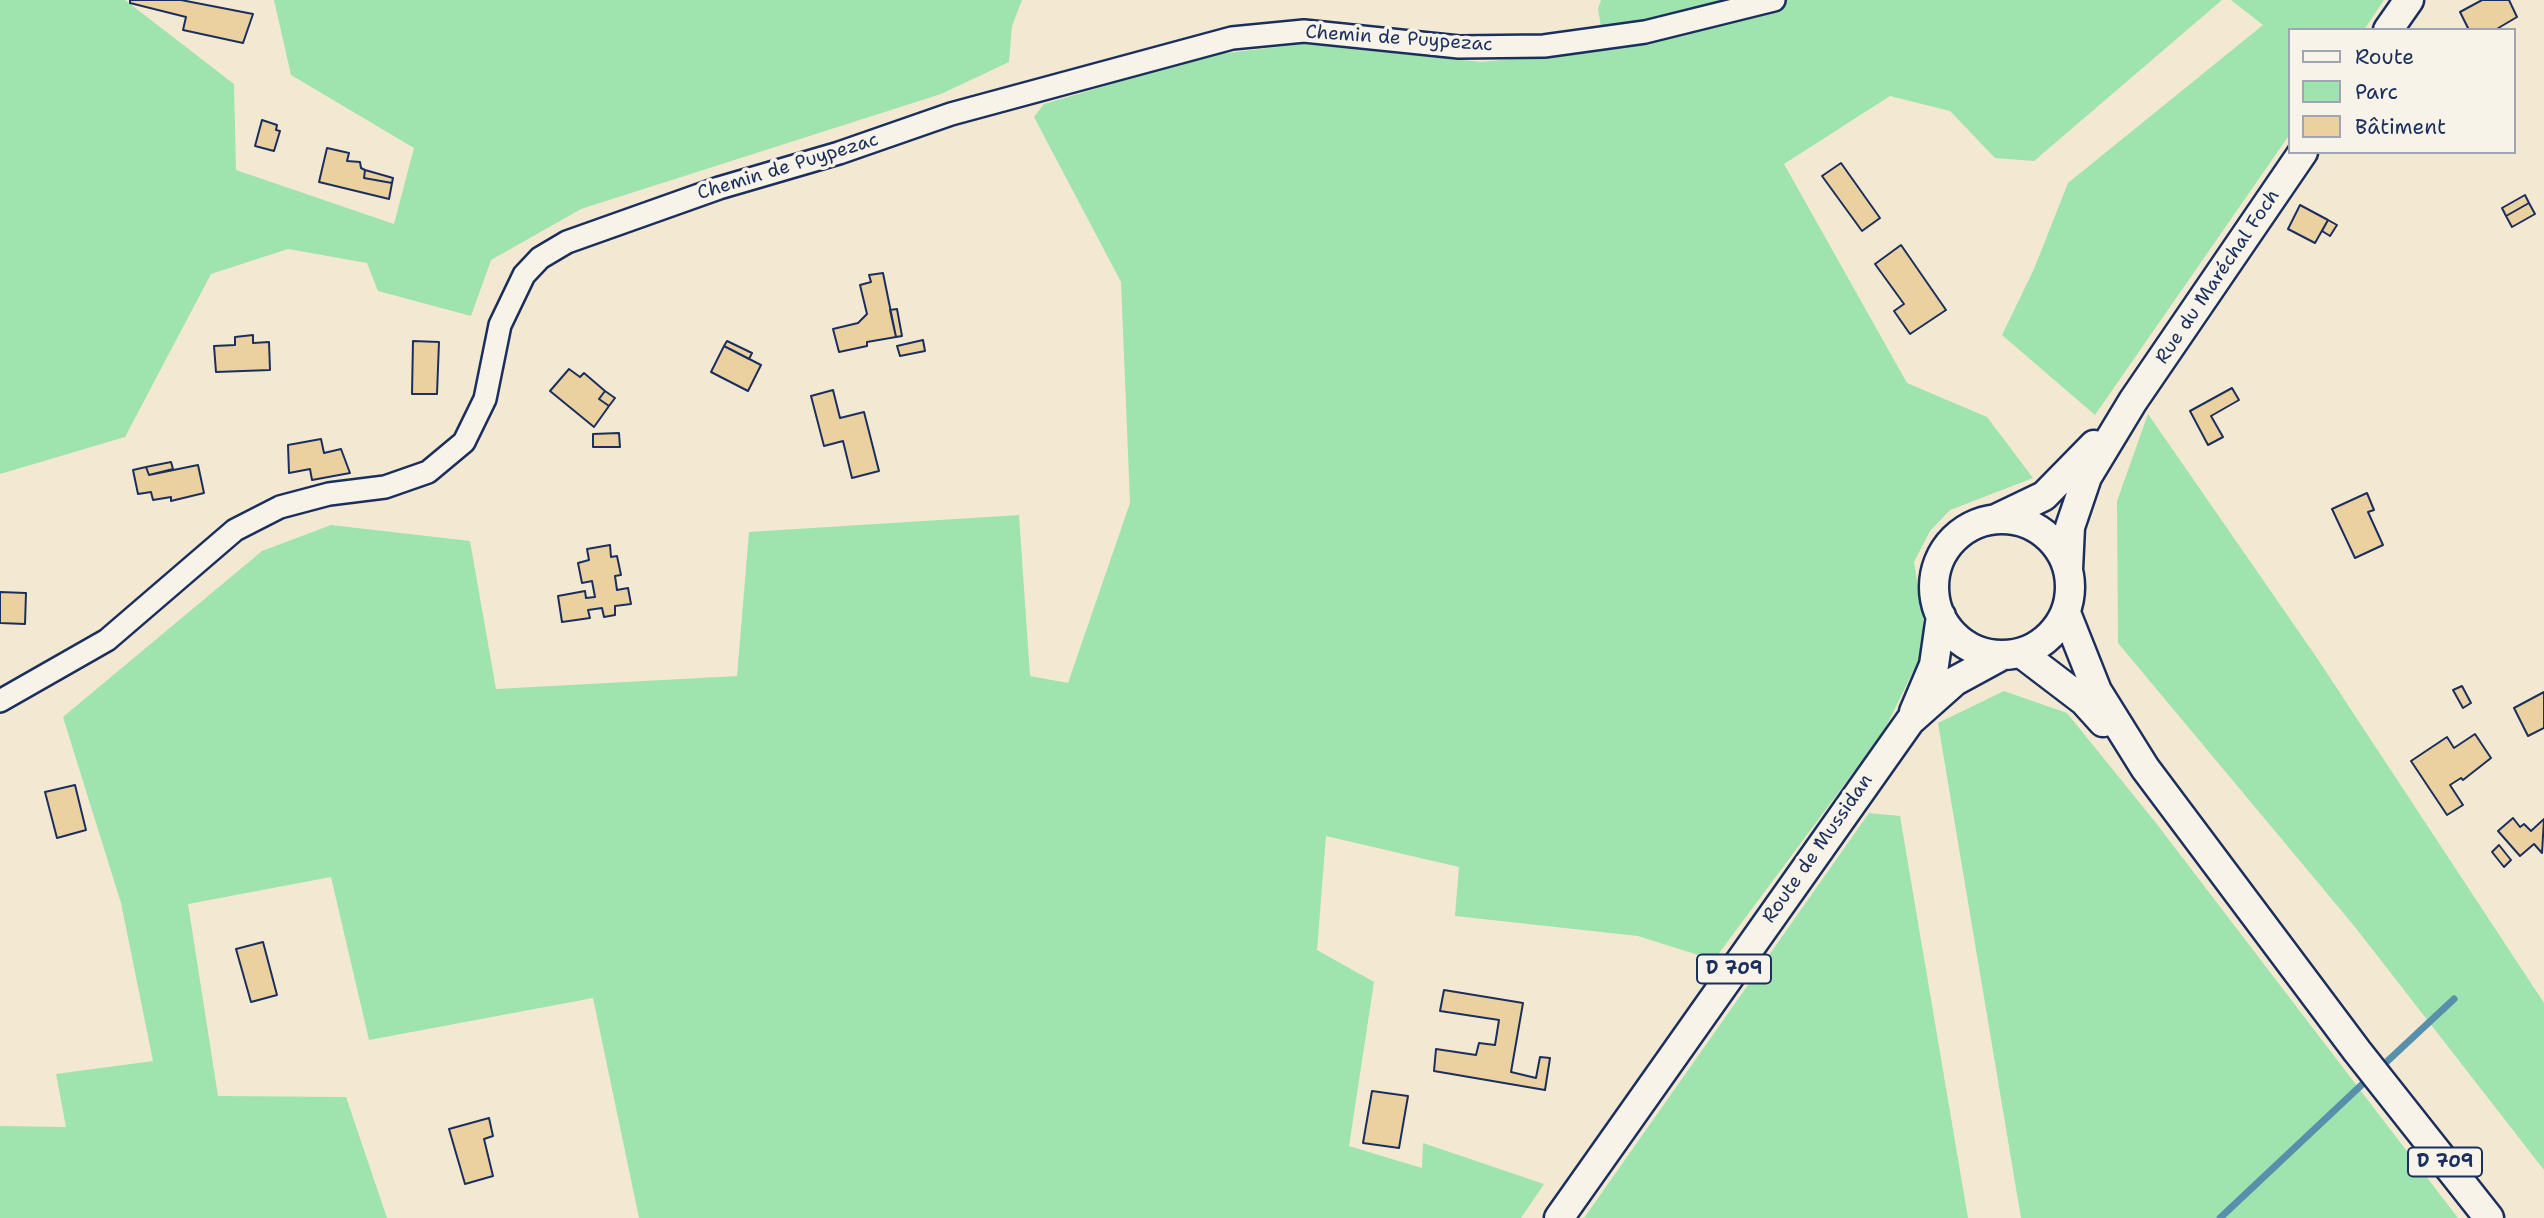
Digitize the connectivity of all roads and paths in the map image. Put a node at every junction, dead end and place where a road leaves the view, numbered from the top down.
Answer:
1 (1774, 0) edge
2 (2409, 0) edge
3 (2389, 28) edge
4 (2302, 154) edge
5 (2133, 401) junction
6 (1996, 519) junction
7 (2068, 569) junction
8 (2066, 613) junction
9 (1941, 616) junction
10 (2011, 655) junction
11 (0, 701) edge
12 (1910, 721) junction
13 (2145, 768) junction
14 (1559, 1218) edge
15 (2489, 1218) edge

1 - 11 street, Chemin de Puypezac
2 - 3 main road
4 - 5 main road, Rue du Maréchal Foch
5 - 6 main road, Rue du Maréchal Foch
5 - 7 main road, Rue du Maréchal Foch
6 - 7 main road
6 - 9 main road
7 - 8 main road
8 - 10 main road
8 - 13 main road, D 709
9 - 10 main road
9 - 12 main road, Route de Mussidan / D 709
10 - 12 main road, Route de Mussidan / D 709
10 - 13 main road, D 709
12 - 14 main road, Route de Mussidan / D 709
13 - 15 main road, D 709

